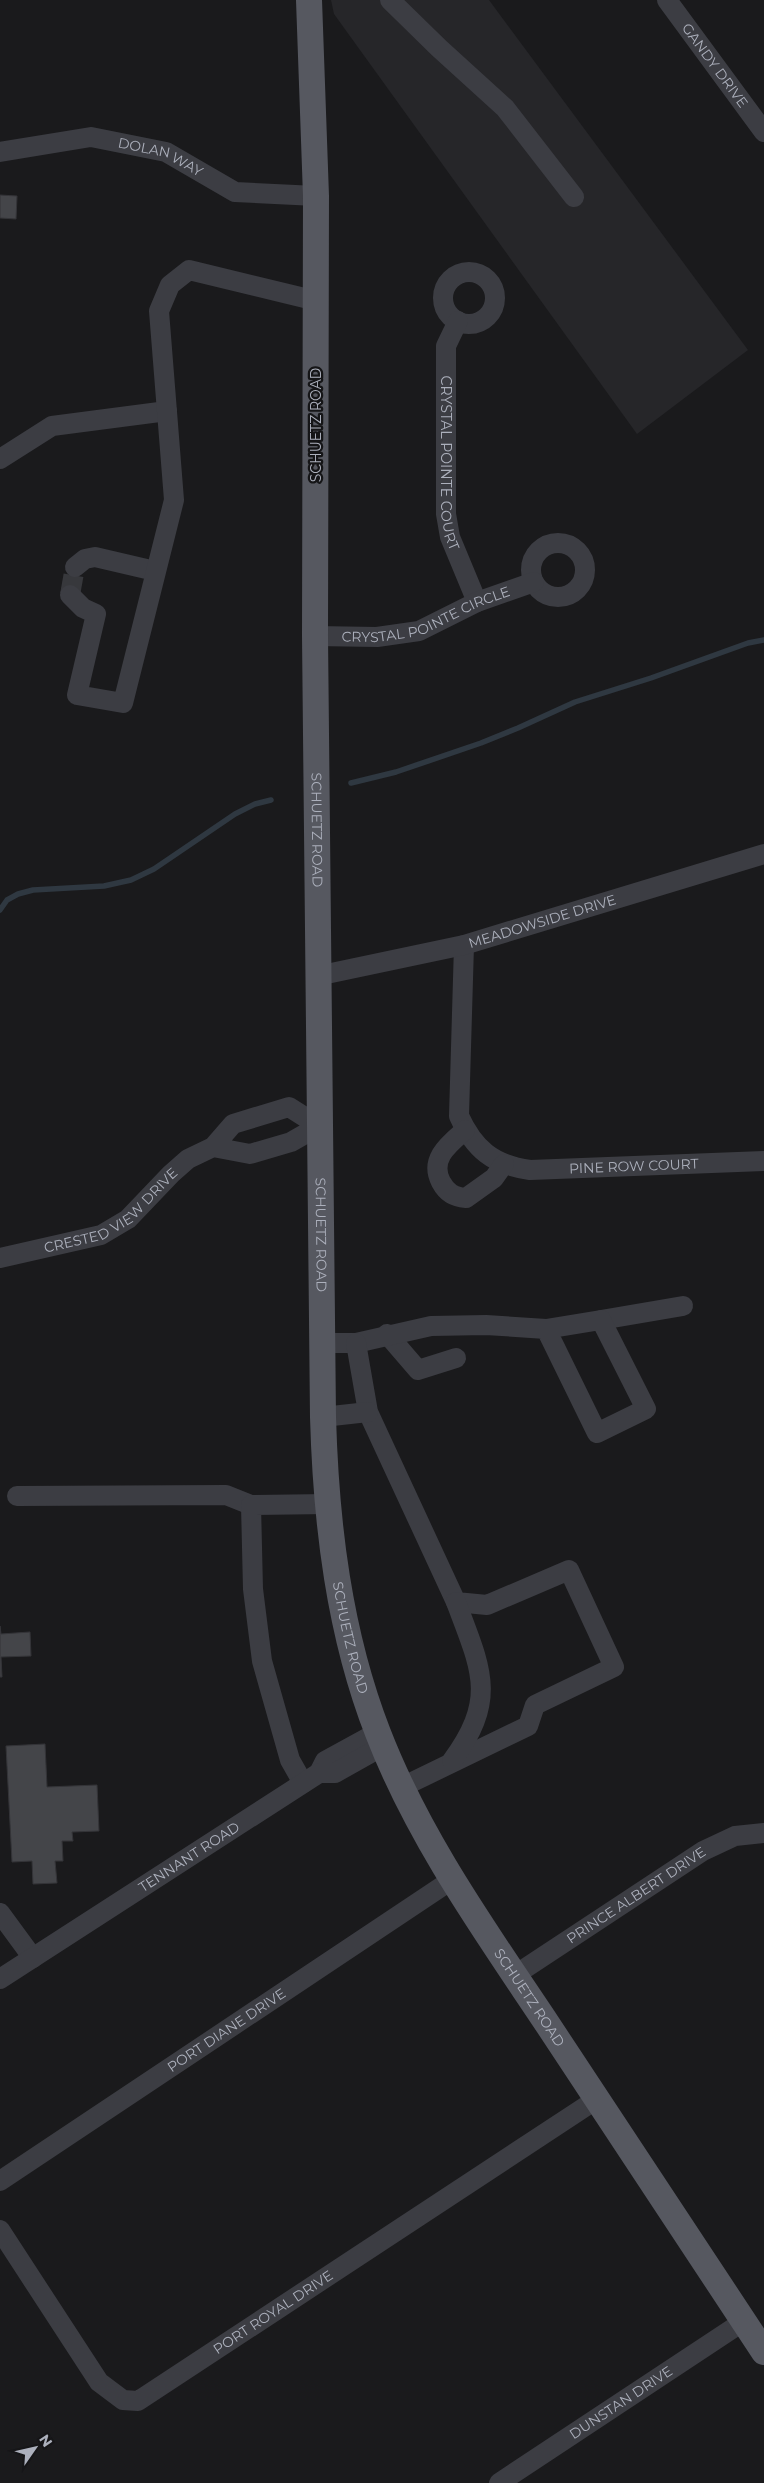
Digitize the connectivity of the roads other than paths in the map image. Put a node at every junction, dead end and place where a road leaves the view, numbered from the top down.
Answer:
1 (309, 0) edge
2 (390, 0) edge
3 (666, 0) edge
4 (764, 132) edge
5 (0, 152) edge
6 (316, 196) junction
7 (574, 198) dead end
8 (317, 301) junction
9 (458, 321) dead end
10 (167, 411) junction
11 (0, 458) edge
12 (75, 567) dead end
13 (155, 571) junction
14 (534, 582) dead end
15 (70, 595) dead end
16 (477, 602) junction
17 (314, 636) junction
18 (764, 854) edge
19 (464, 945) junction
20 (317, 976) junction
21 (319, 1126) junction
22 (465, 1130) junction
23 (213, 1148) junction
24 (764, 1162) edge
25 (504, 1164) junction
26 (0, 1258) edge
27 (684, 1306) dead end
28 (602, 1320) junction
29 (546, 1329) junction
30 (387, 1334) junction
31 (323, 1343) junction
32 (356, 1343) junction
33 (456, 1358) dead end
34 (368, 1412) junction
35 (323, 1417) junction
36 (17, 1496) dead end
37 (328, 1504) junction
38 (251, 1505) junction
39 (456, 1602) junction
40 (381, 1739) junction
41 (450, 1763) junction
42 (311, 1778) junction
43 (402, 1787) junction
44 (764, 1833) edge
45 (452, 1879) junction
46 (0, 1913) edge
47 (32, 1958) junction
48 (515, 1976) junction
49 (0, 1979) edge
50 (597, 2099) junction
51 (0, 2181) edge
52 (0, 2230) edge
53 (744, 2321) junction
54 (764, 2352) edge
55 (499, 2483) edge

1 - 6 main road, SCHUETZ ROAD
2 - 7 street
3 - 4 street, GANDY DRIVE
5 - 6 street, DOLAN WAY
6 - 8 main road, SCHUETZ ROAD
8 - 10 street
8 - 17 main road, SCHUETZ ROAD
9 - 16 street, CRYSTAL POINTE COURT
10 - 11 street
10 - 13 street
12 - 13 street
13 - 15 street
14 - 16 street, CRYSTAL POINTE CIRCLE
16 - 17 street, CRYSTAL POINTE CIRCLE
17 - 20 main road, SCHUETZ ROAD
18 - 19 street, MEADOWSIDE DRIVE
19 - 20 street, MEADOWSIDE DRIVE
19 - 22 street, PINE ROW COURT
20 - 21 main road, SCHUETZ ROAD
21 - 23 street
21 - 23 street, CRESTED VIEW DRIVE
21 - 31 main road, SCHUETZ ROAD
22 - 25 street, PINE ROW COURT
22 - 25 street
23 - 26 street, CRESTED VIEW DRIVE
24 - 25 street, PINE ROW COURT
27 - 28 street
28 - 29 street
28 - 29 street
29 - 30 street
30 - 32 street
30 - 33 street
31 - 32 street
31 - 35 main road, SCHUETZ ROAD
32 - 34 street
34 - 35 street
34 - 39 street
35 - 37 main road, SCHUETZ ROAD
36 - 38 street
37 - 38 street
37 - 40 main road, SCHUETZ ROAD
38 - 42 street
39 - 41 street
39 - 41 street
40 - 42 street, TENNANT ROAD
40 - 43 main road, SCHUETZ ROAD
41 - 43 street
42 - 47 street, TENNANT ROAD
43 - 45 main road, SCHUETZ ROAD
44 - 48 street, PRINCE ALBERT DRIVE
45 - 48 main road, SCHUETZ ROAD
45 - 51 street, PORT DIANE DRIVE
46 - 47 street
47 - 49 street, TENNANT ROAD
48 - 50 main road, SCHUETZ ROAD
50 - 52 street, PORT ROYAL DRIVE
50 - 53 main road, SCHUETZ ROAD
53 - 54 main road, SCHUETZ ROAD
53 - 55 street, DUNSTAN DRIVE

